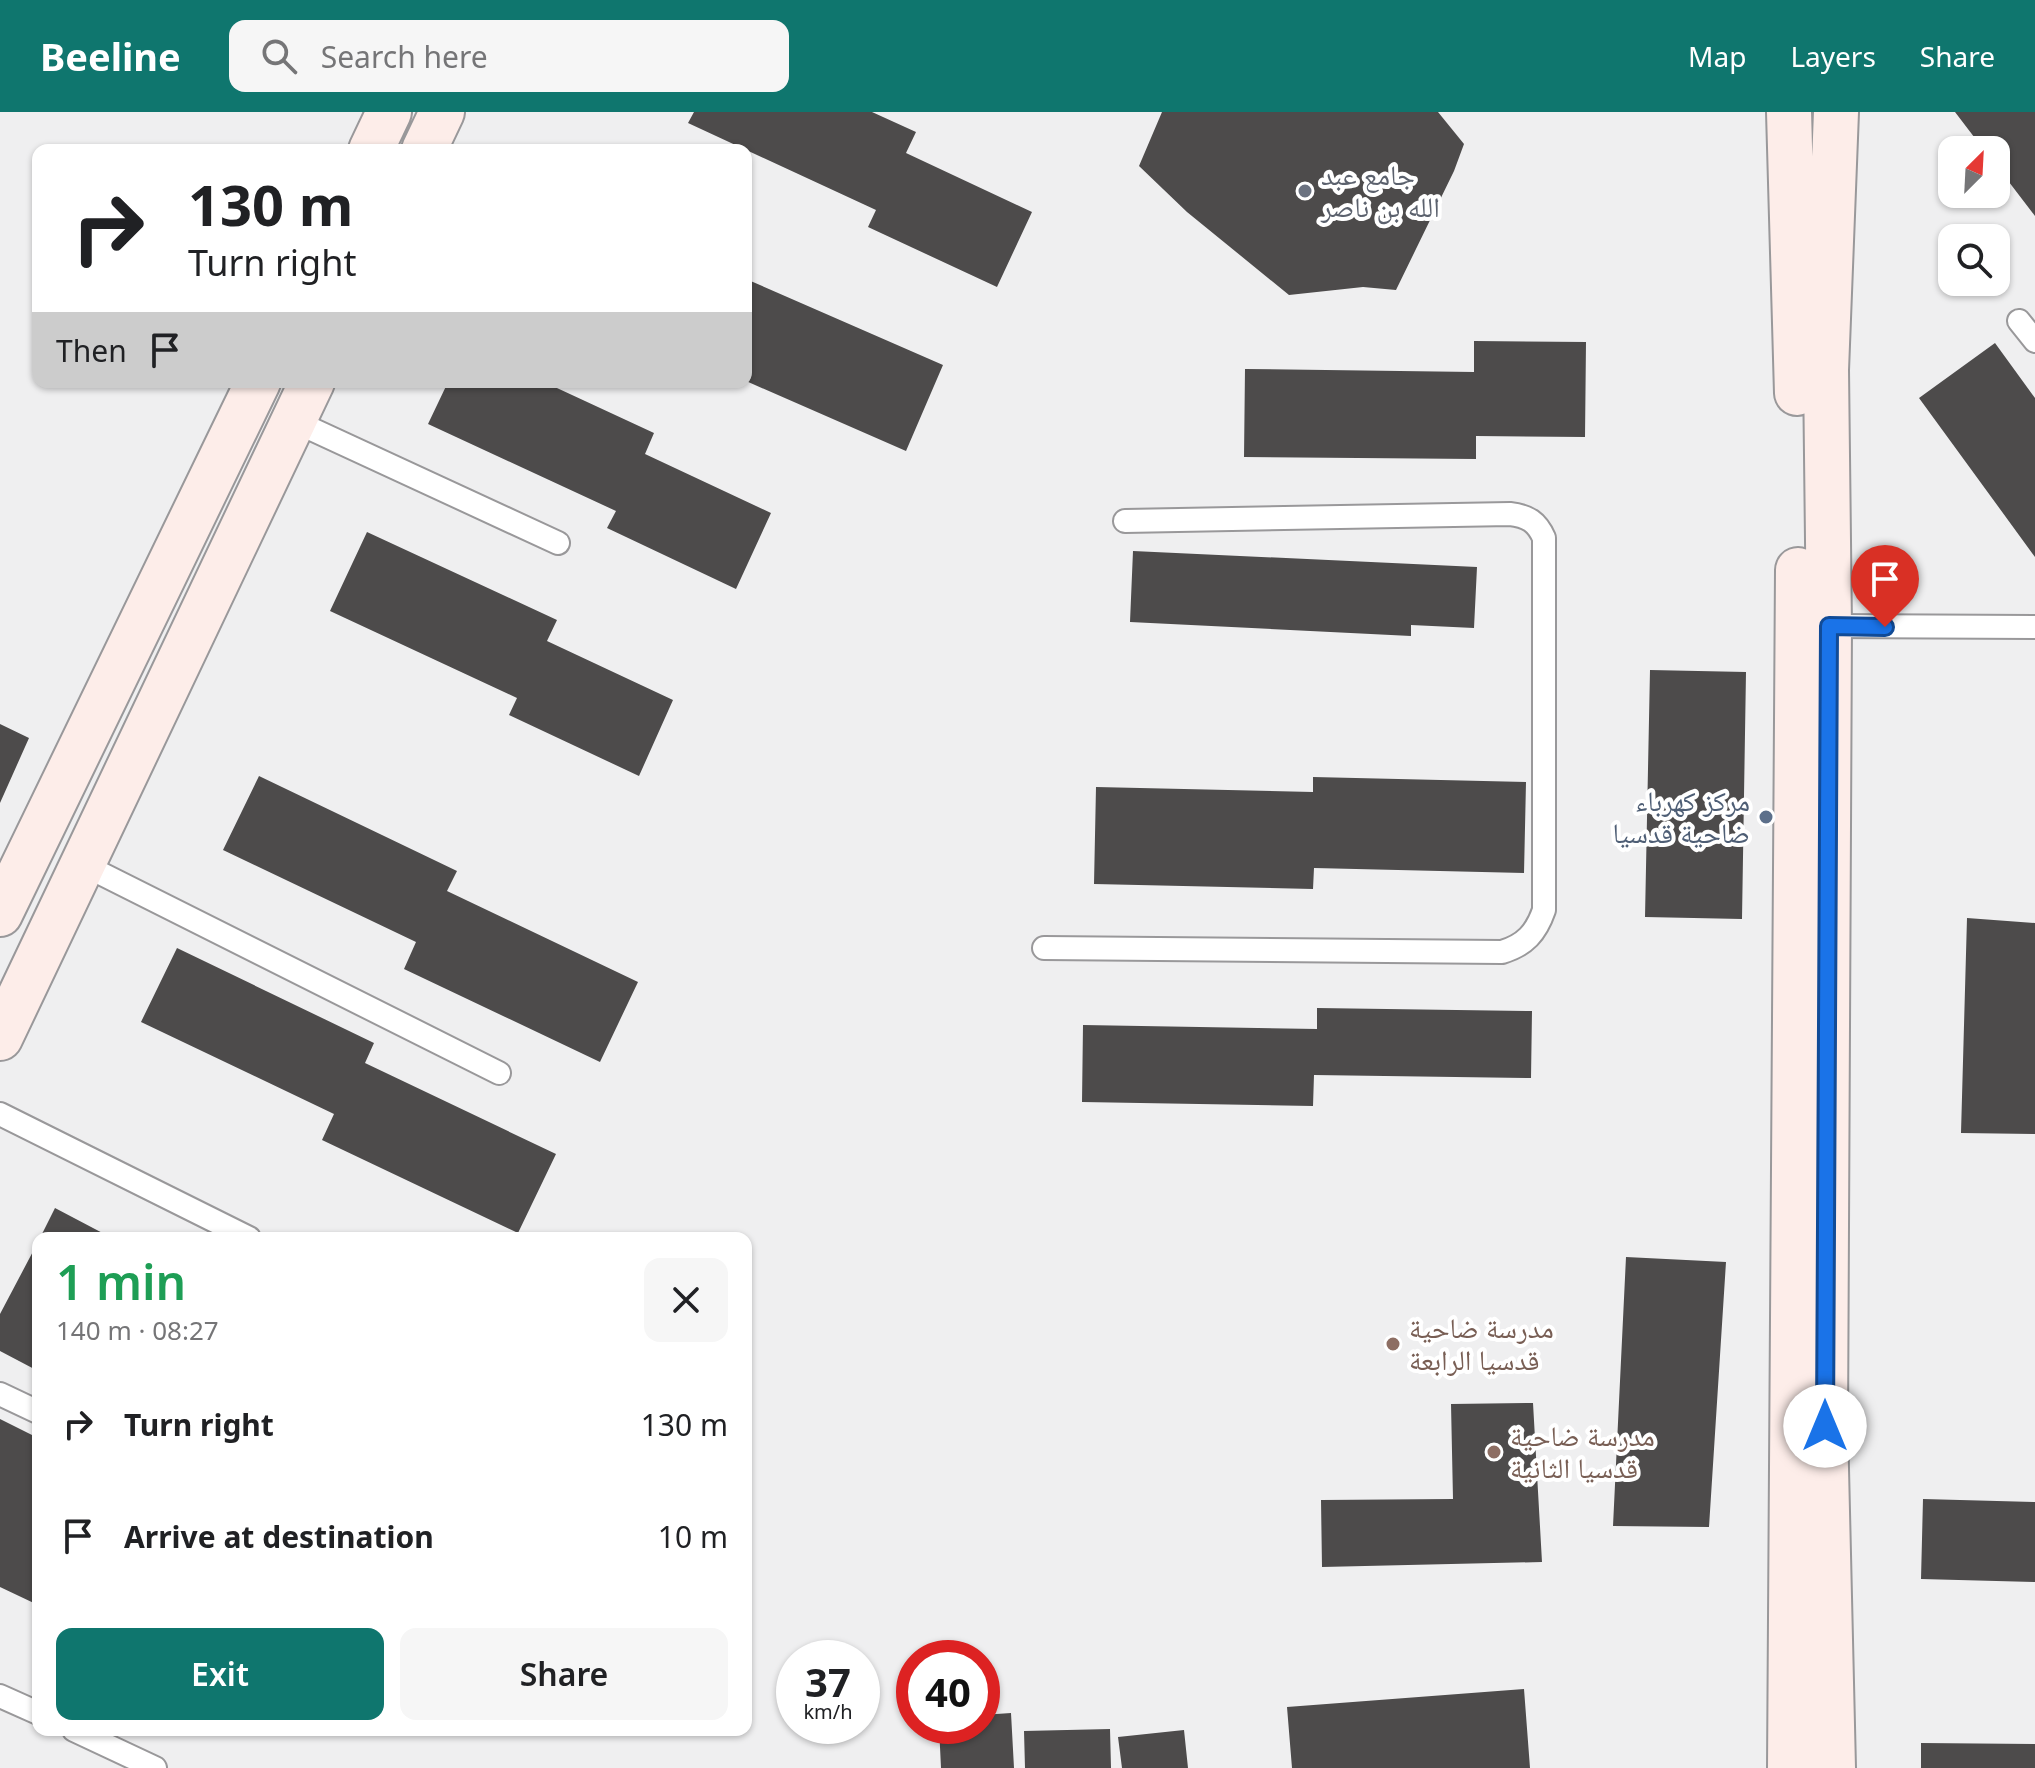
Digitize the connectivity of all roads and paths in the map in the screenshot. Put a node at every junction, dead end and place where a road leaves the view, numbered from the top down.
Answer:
1 (389, 112) edge
2 (442, 112) edge
3 (1789, 112) edge
4 (1836, 112) edge
5 (374, 144) edge
6 (427, 144) edge
7 (2019, 321) dead end
8 (2035, 341) edge
9 (1811, 370) junction
10 (255, 388) edge
11 (309, 388) edge
12 (294, 421) junction
13 (1125, 521) dead end
14 (558, 543) dead end
15 (1813, 627) junction
16 (2035, 627) edge
17 (82, 864) junction
18 (0, 914) edge
19 (1044, 948) dead end
20 (1811, 1022) junction
21 (0, 1038) edge
22 (499, 1073) dead end
23 (0, 1114) edge
24 (237, 1232) edge
25 (0, 1394) edge
26 (32, 1409) edge
27 (0, 1696) edge
28 (32, 1710) edge
29 (87, 1736) edge
30 (155, 1768) edge
31 (1790, 1768) edge
32 (1833, 1768) edge

1 - 5 street
2 - 6 street
3 - 9 street
4 - 9 street
7 - 8 lane
9 - 15 street
10 - 18 street
11 - 12 street
12 - 14 lane
12 - 17 street
13 - 19 lane
15 - 16 lane
15 - 20 street
17 - 21 street
17 - 22 lane
20 - 31 street
20 - 32 street
23 - 24 lane
25 - 26 lane
27 - 28 lane
29 - 30 lane

